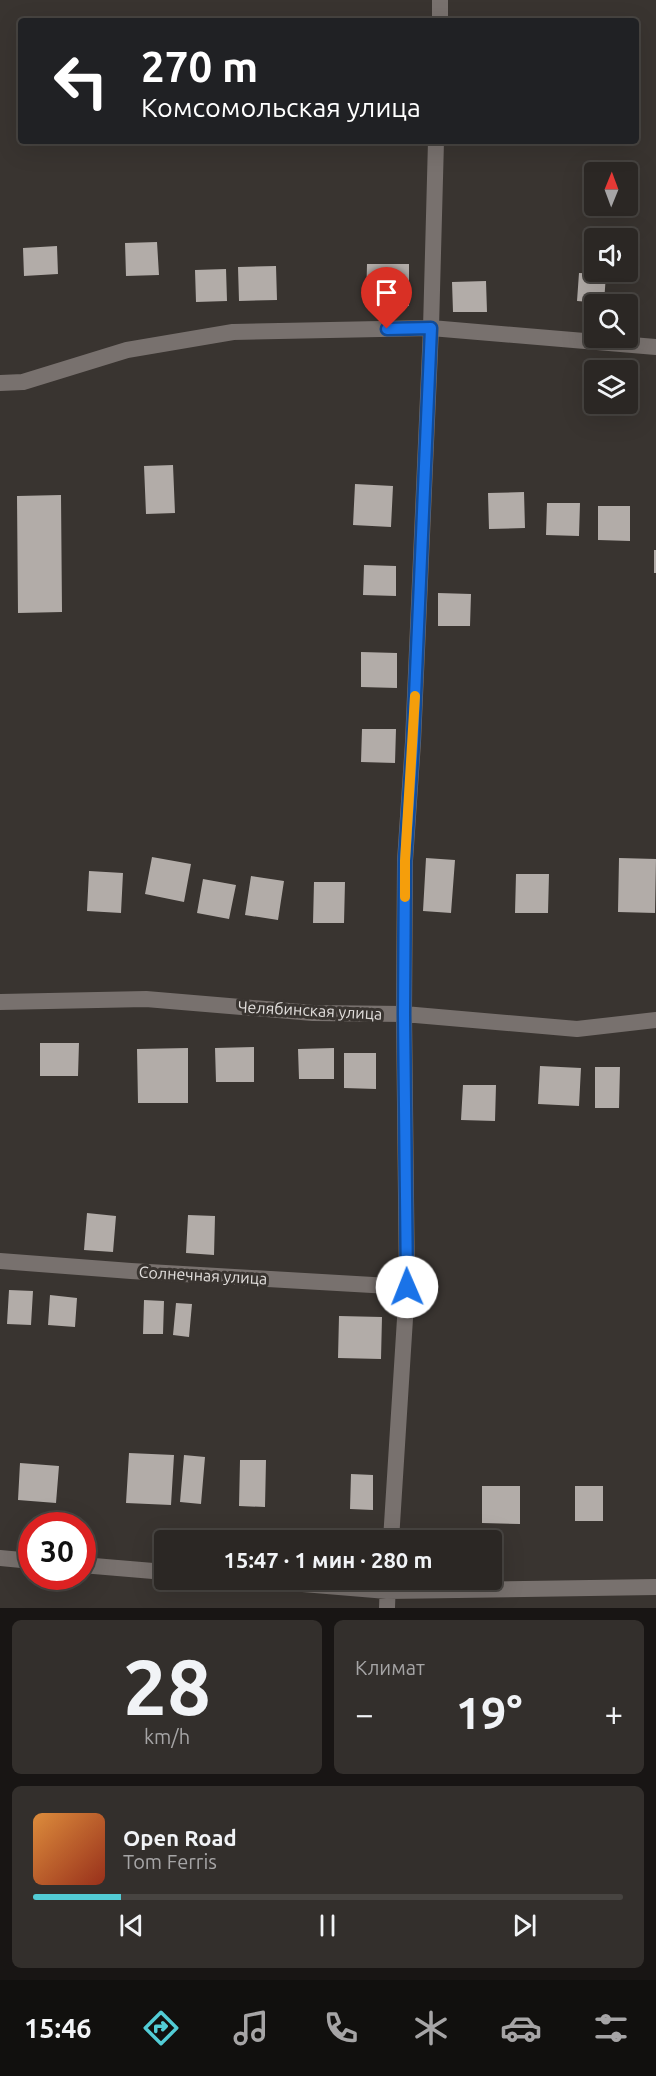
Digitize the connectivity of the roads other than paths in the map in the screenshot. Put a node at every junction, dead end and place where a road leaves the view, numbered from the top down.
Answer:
1 (441, 0) edge
2 (440, 18) edge
3 (436, 144) edge
4 (431, 328) junction
5 (656, 347) edge
6 (0, 383) edge
7 (0, 1002) edge
8 (404, 1014) junction
9 (656, 1020) edge
10 (0, 1261) edge
11 (407, 1287) junction
12 (392, 1530) edge
13 (0, 1558) edge
14 (18, 1560) edge
15 (96, 1566) edge
16 (154, 1571) edge
17 (502, 1586) edge
18 (656, 1587) edge
19 (388, 1590) edge
20 (387, 1608) edge

1 - 2 street
3 - 4 street
4 - 5 street
4 - 6 street
4 - 8 street
7 - 8 street, Челябинская улица
8 - 9 street, Челябинская улица
8 - 11 street
10 - 11 street, Солнечная улица
11 - 12 street
13 - 14 street
15 - 16 street
17 - 18 street
19 - 20 street

